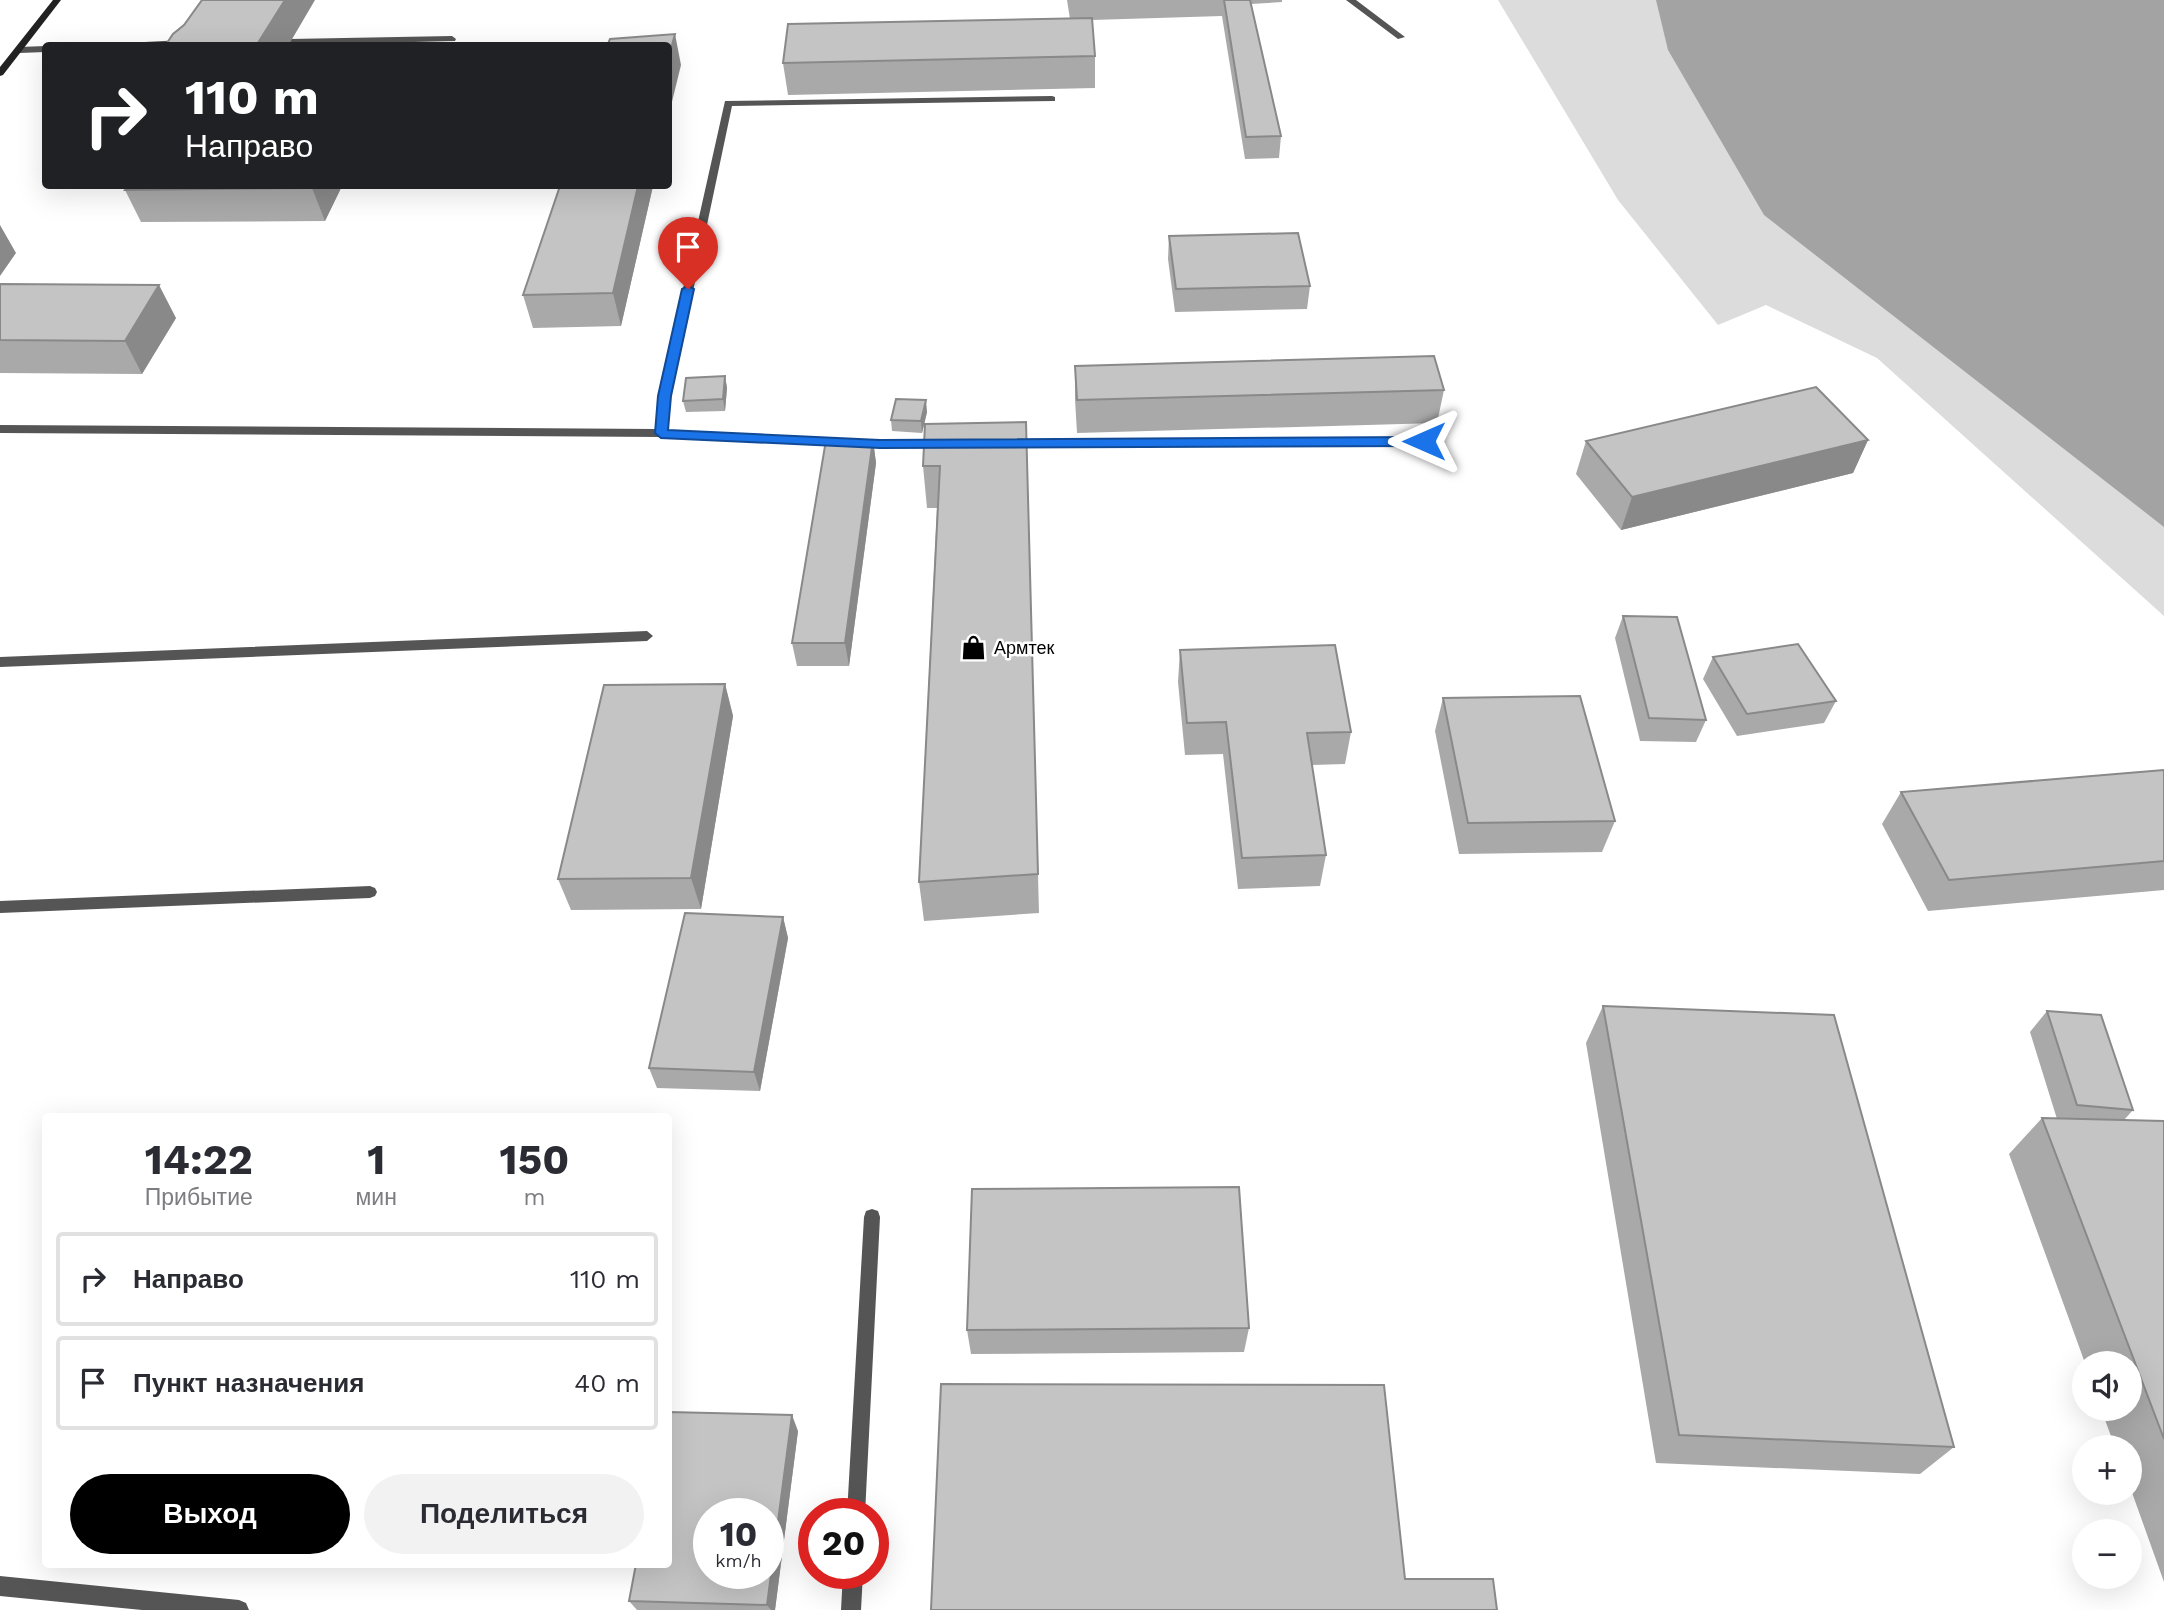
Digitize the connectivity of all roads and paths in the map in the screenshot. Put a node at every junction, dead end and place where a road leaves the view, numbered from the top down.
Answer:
1 (57, 0) edge
2 (1350, 0) edge
3 (1401, 37) dead end
4 (452, 40) dead end
5 (290, 42) dead end
6 (42, 48) edge
7 (19, 50) junction
8 (0, 73) edge
9 (1052, 99) dead end
10 (0, 429) edge
11 (661, 433) junction
12 (1424, 441) dead end
13 (992, 443) edge
14 (950, 444) edge
15 (647, 636) dead end
16 (0, 662) edge
17 (370, 892) dead end
18 (0, 907) edge
19 (872, 1217) dead end
20 (857, 1498) edge
21 (0, 1586) edge
22 (852, 1589) edge
23 (239, 1610) edge
24 (851, 1610) edge

1 - 7 main road
2 - 3 lane
4 - 5 lane
6 - 7 lane
7 - 8 main road
9 - 11 lane
10 - 11 lane
11 - 14 lane
12 - 13 lane
15 - 16 lane
17 - 18 lane
19 - 20 lane
21 - 23 lane
22 - 24 lane

